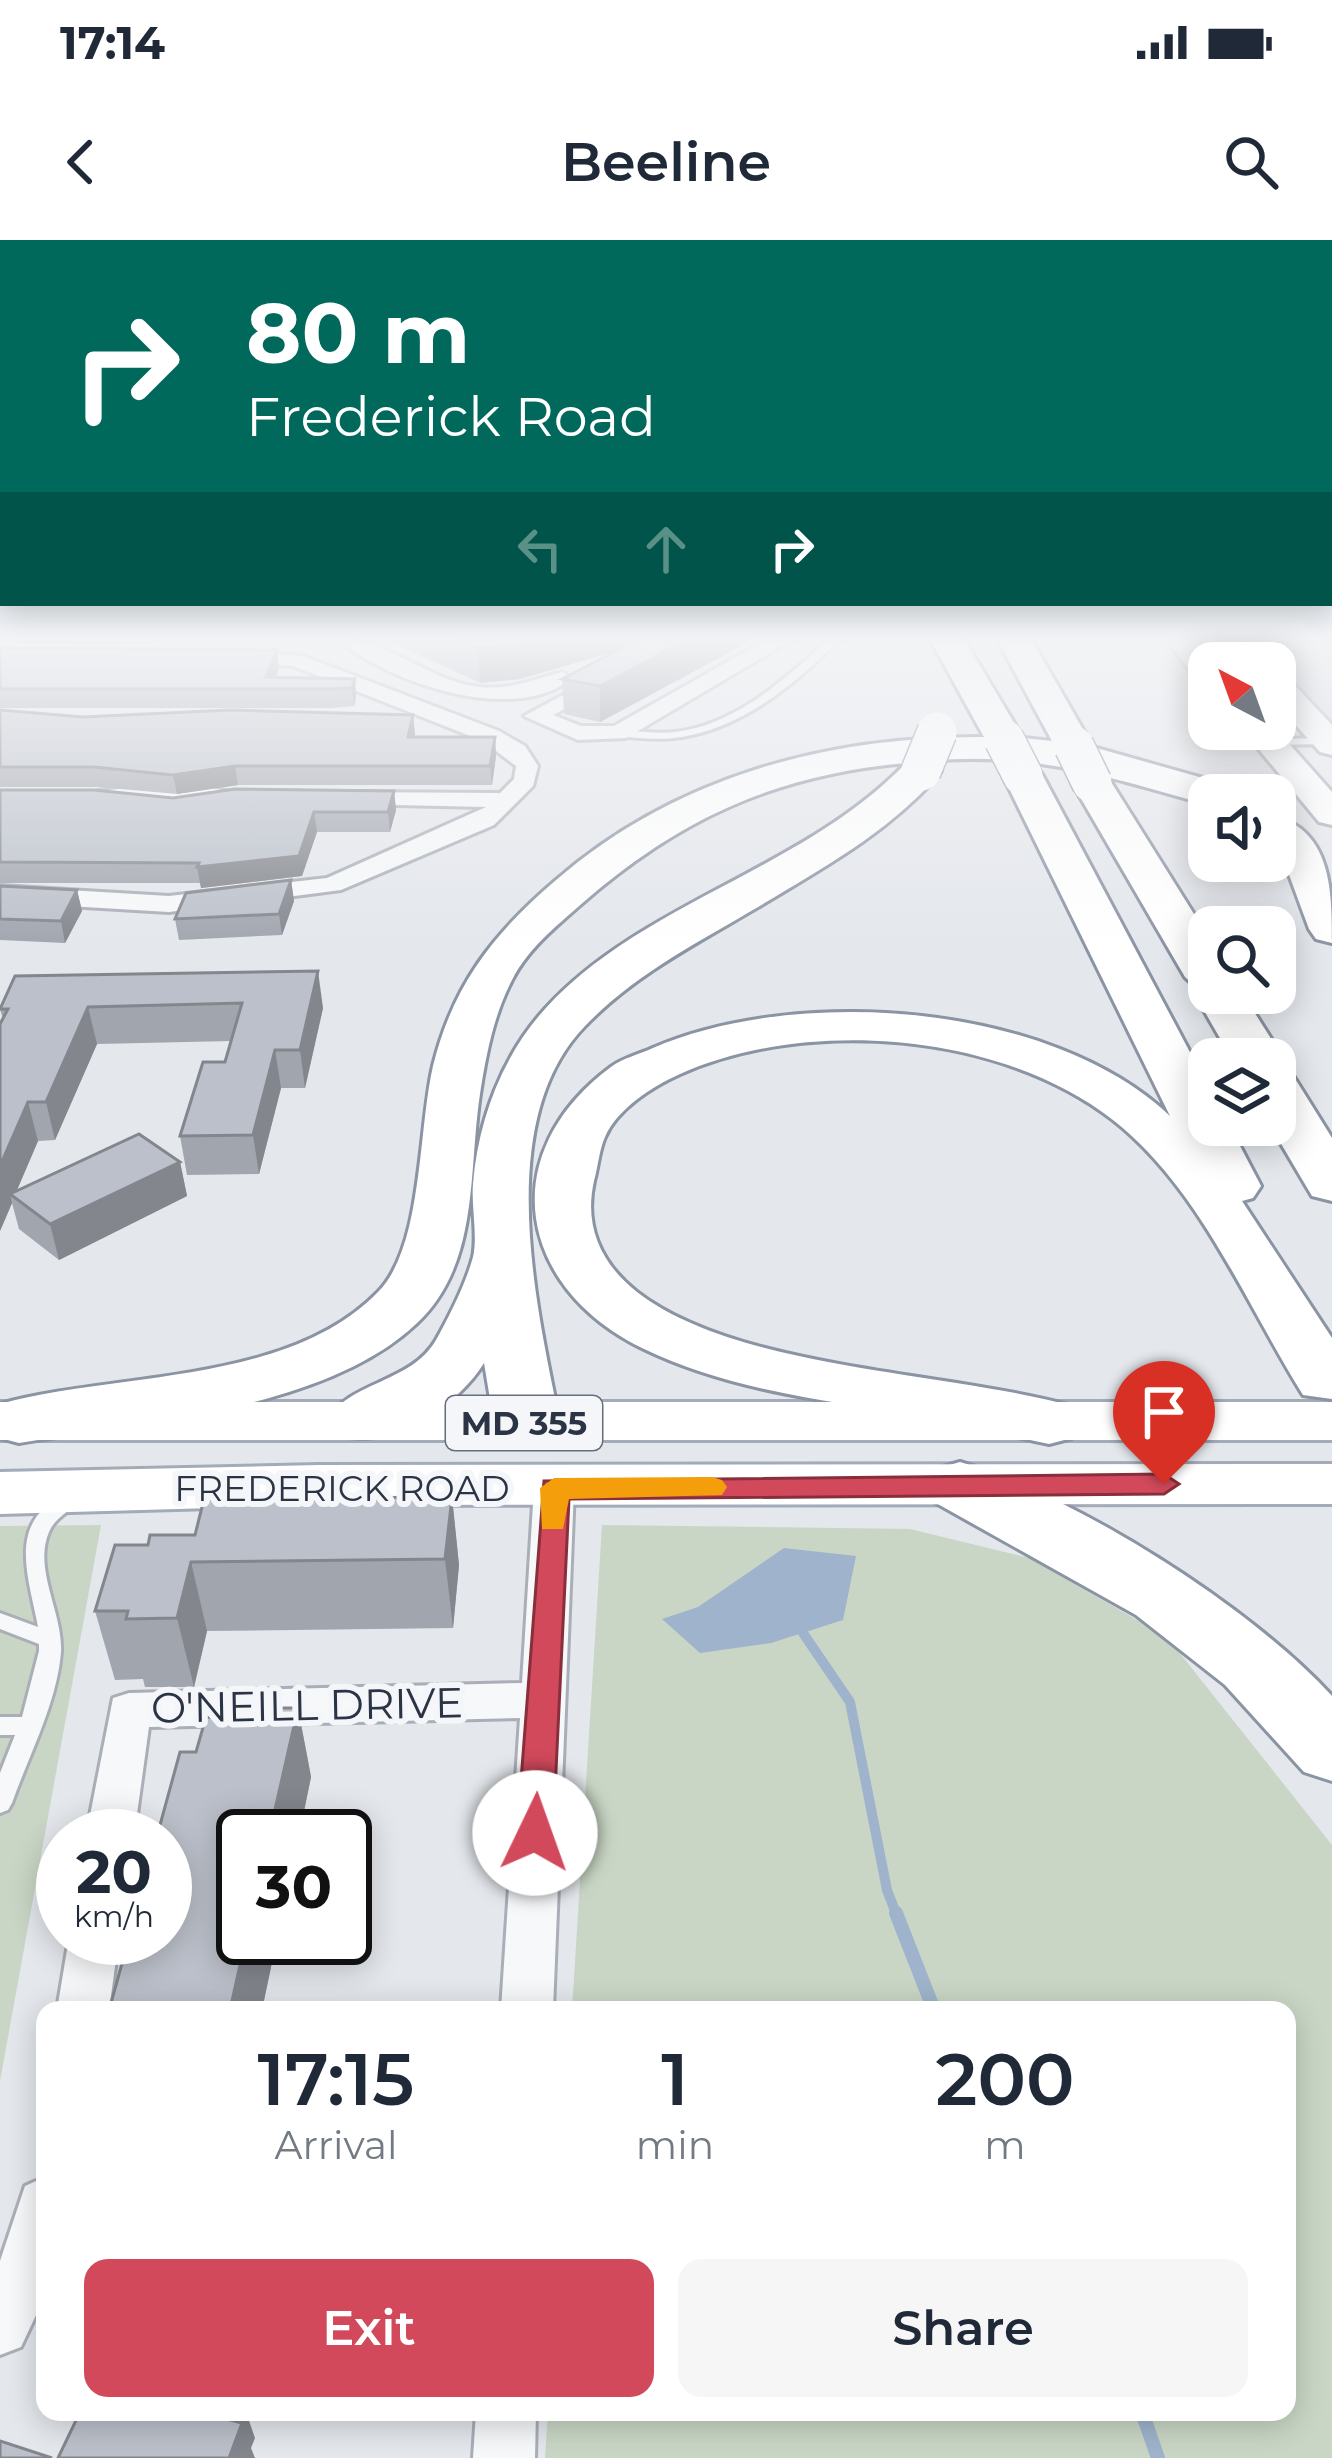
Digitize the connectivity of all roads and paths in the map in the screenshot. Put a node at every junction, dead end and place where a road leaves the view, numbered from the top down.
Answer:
1 (499, 743) edge
2 (932, 743) edge
3 (1004, 743) edge
4 (1071, 743) edge
5 (1296, 743) edge
6 (1331, 745) edge
7 (1277, 750) edge
8 (1188, 786) edge
9 (250, 797) edge
10 (330, 797) edge
11 (88, 798) edge
12 (509, 800) junction
13 (1332, 814) edge
14 (1296, 849) edge
15 (0, 894) edge
16 (1332, 929) edge
17 (1188, 942) edge
18 (1296, 1123) edge
19 (1332, 1184) edge
20 (500, 1257) junction
21 (1330, 1398) edge
22 (361, 1419) junction
23 (10, 1421) edge
24 (1048, 1422) junction
25 (527, 1423) junction
26 (1332, 1484) edge
27 (960, 1486) junction
28 (554, 1488) junction
29 (89, 1490) junction
30 (0, 1492) edge
31 (0, 1621) edge
32 (49, 1639) junction
33 (541, 1700) junction
34 (0, 1726) edge
35 (26, 1726) junction
36 (1332, 1749) edge
37 (0, 1804) edge
38 (114, 1809) edge
39 (90, 1965) edge
40 (84, 2001) edge
41 (526, 2001) edge
42 (36, 2235) edge
43 (0, 2326) edge
44 (506, 2421) edge
45 (504, 2458) edge

1 - 12 street
2 - 20 highway
3 - 21 highway
4 - 17 highway
5 - 6 lane
7 - 13 main road
8 - 23 highway
9 - 11 street
10 - 12 street
12 - 15 street
14 - 16 highway
18 - 19 highway
20 - 22 highway
20 - 25 highway
21 - 24 main road, FREDERICK ROAD / MD 355
21 - 24 highway
22 - 23 main road, FREDERICK ROAD / MD 355
22 - 25 main road, FREDERICK ROAD / MD 355
24 - 25 main road, FREDERICK ROAD / MD 355
25 - 28 main road
26 - 27 main road, FREDERICK ROAD / MD 355
27 - 28 main road, FREDERICK ROAD / MD 355
27 - 36 highway
28 - 29 main road, FREDERICK ROAD / MD 355
28 - 33 street
29 - 30 main road, FREDERICK ROAD / MD 355
29 - 32 lane
31 - 32 lane
32 - 35 lane
33 - 38 street, O'NEILL DRIVE
33 - 41 street
34 - 35 lane
35 - 37 lane
39 - 40 street
42 - 43 street
44 - 45 street

